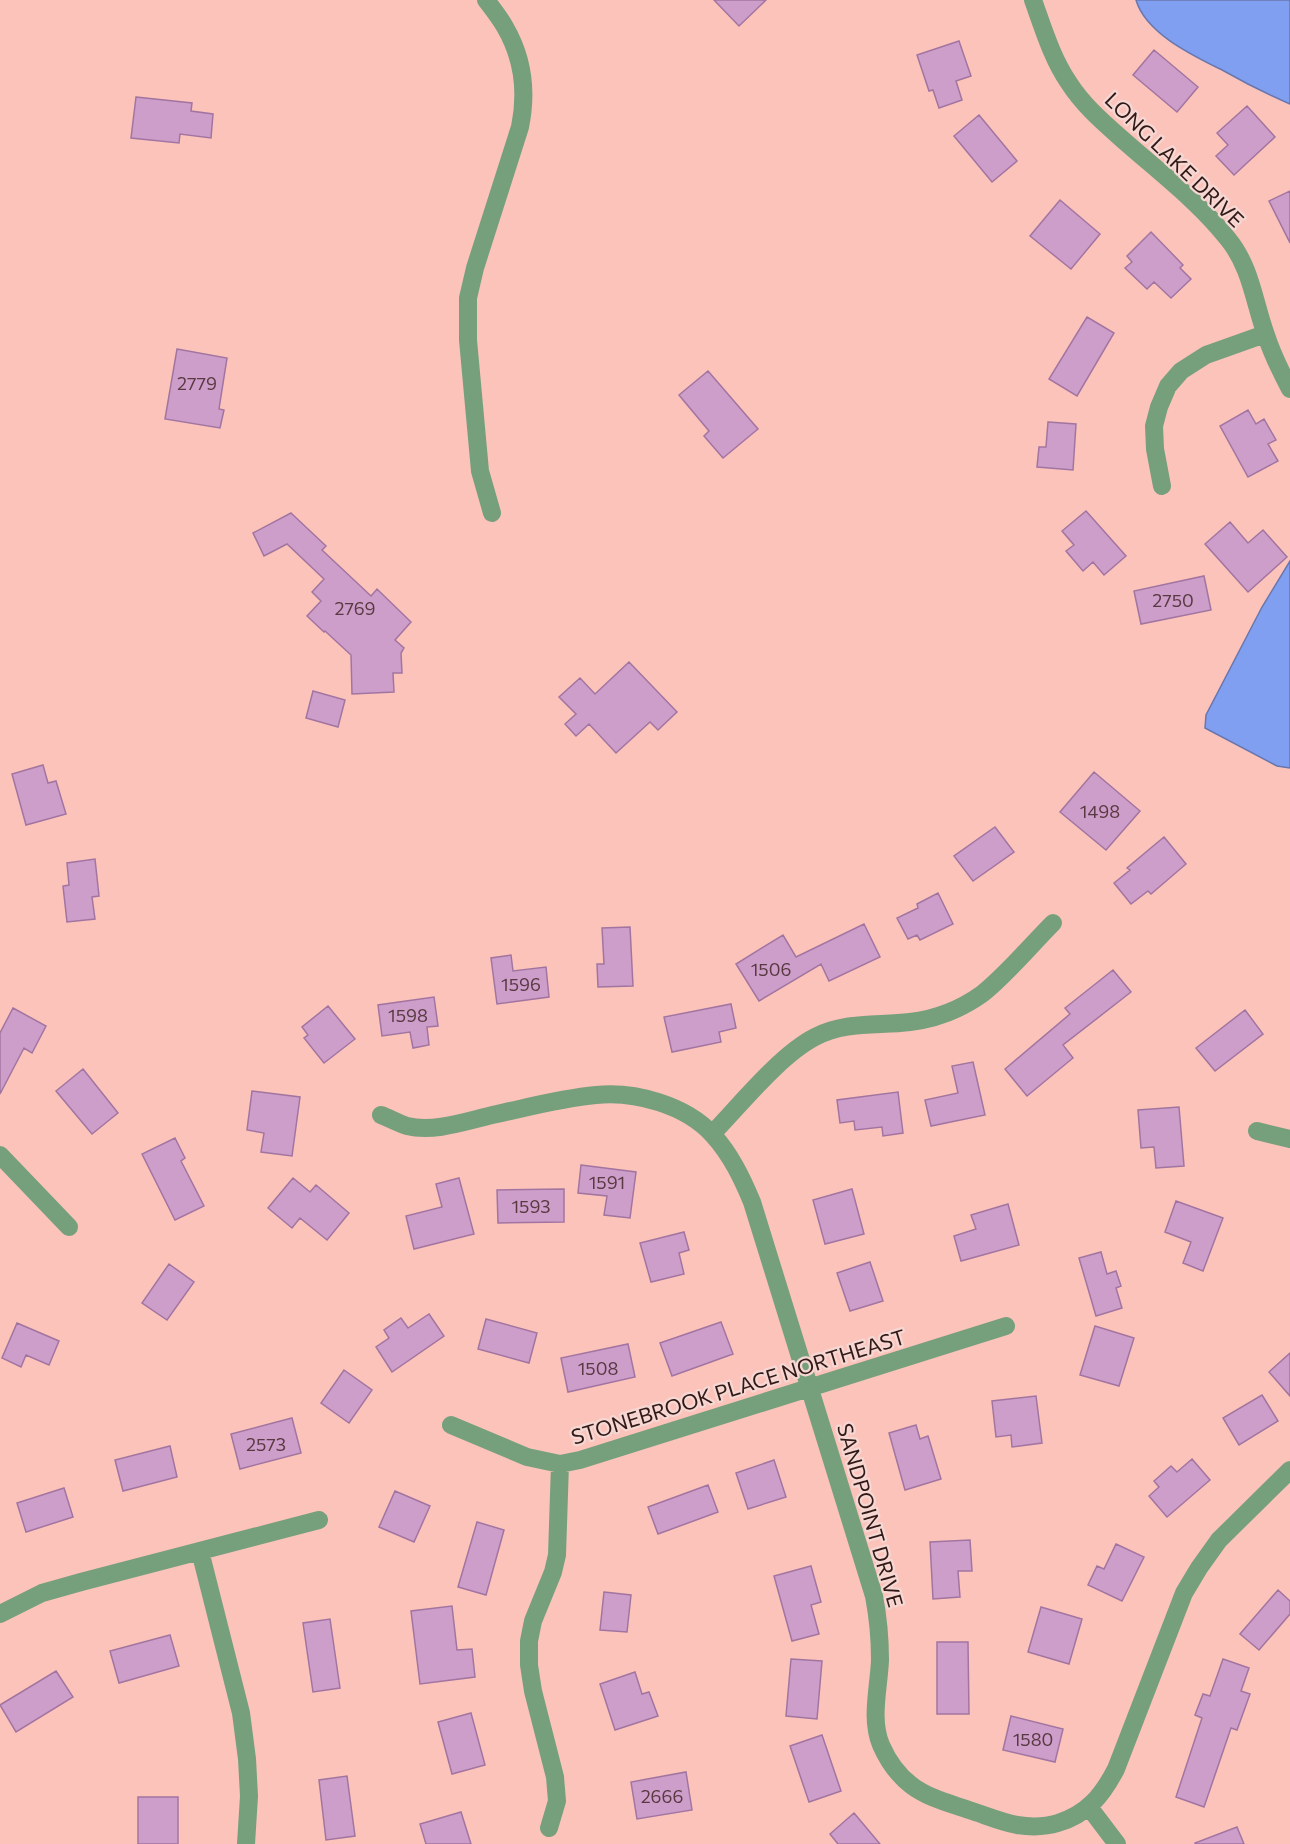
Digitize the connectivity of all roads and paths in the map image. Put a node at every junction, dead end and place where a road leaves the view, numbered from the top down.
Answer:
1 (486, 0) edge
2 (1033, 0) edge
3 (1265, 334) junction
4 (1290, 389) edge
5 (1162, 486) dead end
6 (492, 513) dead end
7 (1053, 923) dead end
8 (381, 1115) dead end
9 (1257, 1131) dead end
10 (712, 1134) junction
11 (1290, 1139) edge
12 (0, 1155) edge
13 (69, 1227) dead end
14 (1006, 1326) dead end
15 (810, 1388) junction
16 (451, 1425) dead end
17 (560, 1464) junction
18 (1290, 1470) edge
19 (319, 1520) dead end
20 (200, 1551) junction
21 (0, 1614) edge
22 (1089, 1807) junction
23 (549, 1828) dead end
24 (246, 1844) edge
25 (1117, 1844) edge

1 - 6 street
2 - 3 street, LONG LAKE DRIVE
3 - 4 street, LONG LAKE DRIVE
3 - 5 street
7 - 10 street
8 - 10 street, SANDPOINT DRIVE
9 - 11 street
10 - 15 street, SANDPOINT DRIVE
12 - 13 street
14 - 15 street, STONEBROOK PLACE NORTHEAST
15 - 17 street, STONEBROOK PLACE NORTHEAST
15 - 22 street, SANDPOINT DRIVE
16 - 17 street, STONEBROOK PLACE NORTHEAST
17 - 23 street
18 - 22 street, SANDPOINT DRIVE
19 - 20 street
20 - 21 street
20 - 24 street
22 - 25 street

